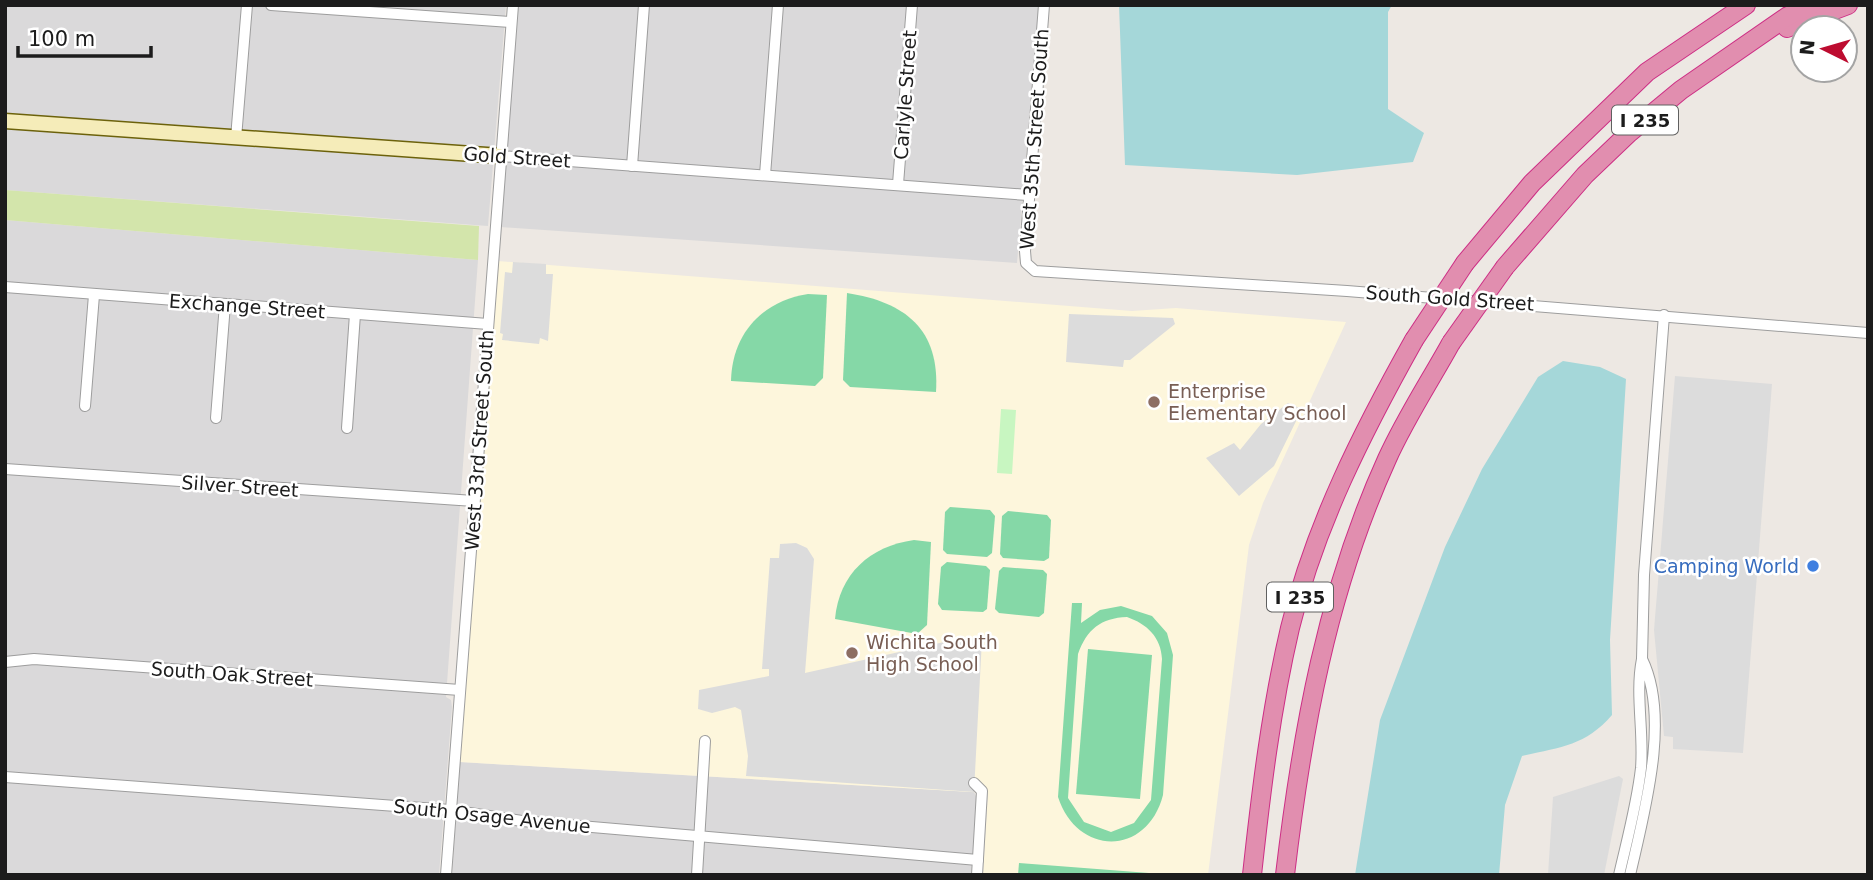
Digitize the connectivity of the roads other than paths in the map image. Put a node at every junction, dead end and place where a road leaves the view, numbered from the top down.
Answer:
1 (247, 5) edge
2 (271, 5) edge
3 (513, 5) edge
4 (644, 5) edge
5 (778, 5) edge
6 (912, 5) edge
7 (1044, 5) edge
8 (1726, 5) edge
9 (1746, 5) edge
10 (1811, 5) edge
11 (1848, 5) edge
12 (511, 22) junction
13 (1736, 52) junction
14 (1671, 56) junction
15 (5, 121) edge
16 (236, 138) junction
17 (501, 156) junction
18 (632, 166) junction
19 (765, 175) junction
20 (898, 184) junction
21 (1028, 195) junction
22 (1032, 270) joint
23 (5, 287) edge
24 (94, 295) junction
25 (225, 304) junction
26 (355, 314) junction
27 (1664, 315) junction
28 (488, 324) junction
29 (1868, 333) edge
30 (85, 406) dead end
31 (216, 418) dead end
32 (347, 428) dead end
33 (5, 469) edge
34 (474, 501) junction
35 (1642, 659) junction
36 (5, 662) edge
37 (460, 691) junction
38 (705, 741) dead end
39 (5, 777) edge
40 (974, 783) dead end
41 (450, 810) junction
42 (700, 835) junction
43 (978, 860) junction
44 (446, 875) edge
45 (697, 875) edge
46 (977, 875) edge
47 (1252, 875) edge
48 (1285, 875) edge
49 (1619, 875) edge
50 (1630, 875) edge

1 - 16 street
2 - 12 street
3 - 12 street, West 33rd Street South
4 - 18 street
5 - 19 street
6 - 20 street, Carlyle Street
7 - 21 street, West 35th Street South
8 - 14 highway
9 - 14 highway, I 235
10 - 13 highway, I 235
11 - 13 highway
12 - 17 street, West 33rd Street South
13 - 48 highway, I 235, bridge
14 - 47 highway, I 235, bridge
15 - 16 street, Gold Street
16 - 17 street, Gold Street
17 - 18 street, Gold Street
17 - 28 street, West 33rd Street South
18 - 19 street, Gold Street
19 - 20 street, Gold Street
20 - 21 street, Gold Street
21 - 22 street, West 35th Street South
22 - 27 street, South Gold Street
23 - 24 street, Exchange Street
24 - 25 street, Exchange Street
24 - 30 street
25 - 26 street, Exchange Street
25 - 31 street
26 - 28 street, Exchange Street
26 - 32 street
27 - 29 street, South Gold Street
27 - 35 street
28 - 34 street, West 33rd Street South
33 - 34 street, Silver Street
34 - 37 street, West 33rd Street South
35 - 49 street
35 - 50 street
36 - 37 street, South Oak Street
37 - 41 street, West 33rd Street South
38 - 42 street
39 - 41 street, South Osage Avenue
40 - 43 street
41 - 42 street, South Osage Avenue
41 - 44 street, West 33rd Street South
42 - 43 street, South Osage Avenue
42 - 45 street
43 - 46 street

